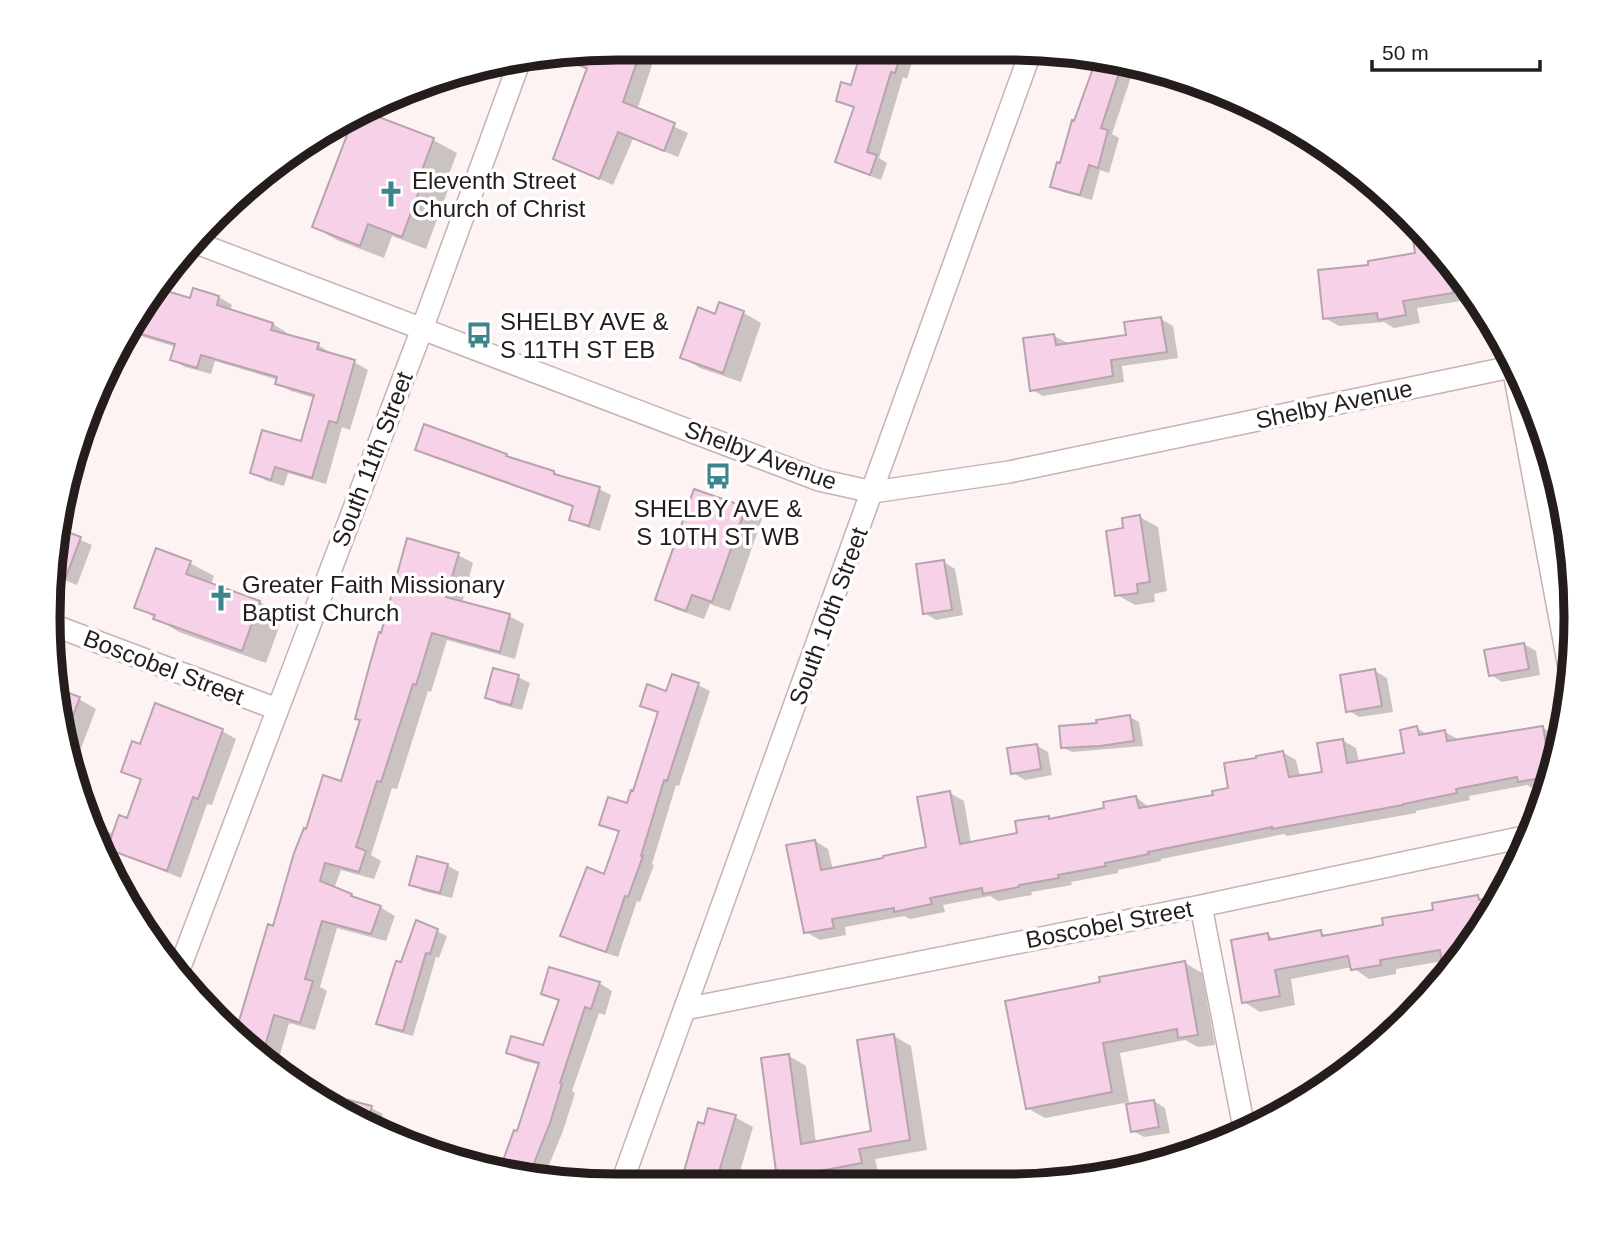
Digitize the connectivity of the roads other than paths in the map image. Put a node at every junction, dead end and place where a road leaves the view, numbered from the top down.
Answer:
1 (1028, 60) edge
2 (517, 69) edge
3 (202, 245) edge
4 (422, 329) junction
5 (1504, 365) edge
6 (1520, 398) edge
7 (873, 492) junction
8 (60, 628) edge
9 (1563, 637) edge
10 (277, 709) junction
11 (1518, 838) edge
12 (1200, 906) junction
13 (181, 964) edge
14 (685, 1009) junction
15 (1243, 1122) edge
16 (625, 1174) edge

1 - 7 street, South 10th Street
2 - 4 street, South 11th Street
3 - 4 street, Shelby Avenue
4 - 7 street, Shelby Avenue
4 - 10 street, South 11th Street
5 - 7 street, Shelby Avenue
6 - 9 street
7 - 14 street, South 10th Street
8 - 10 street, Boscobel Street
10 - 13 street, South 11th Street
11 - 12 street, Boscobel Street
12 - 14 street, Boscobel Street
12 - 15 street
14 - 16 street, South 10th Street

